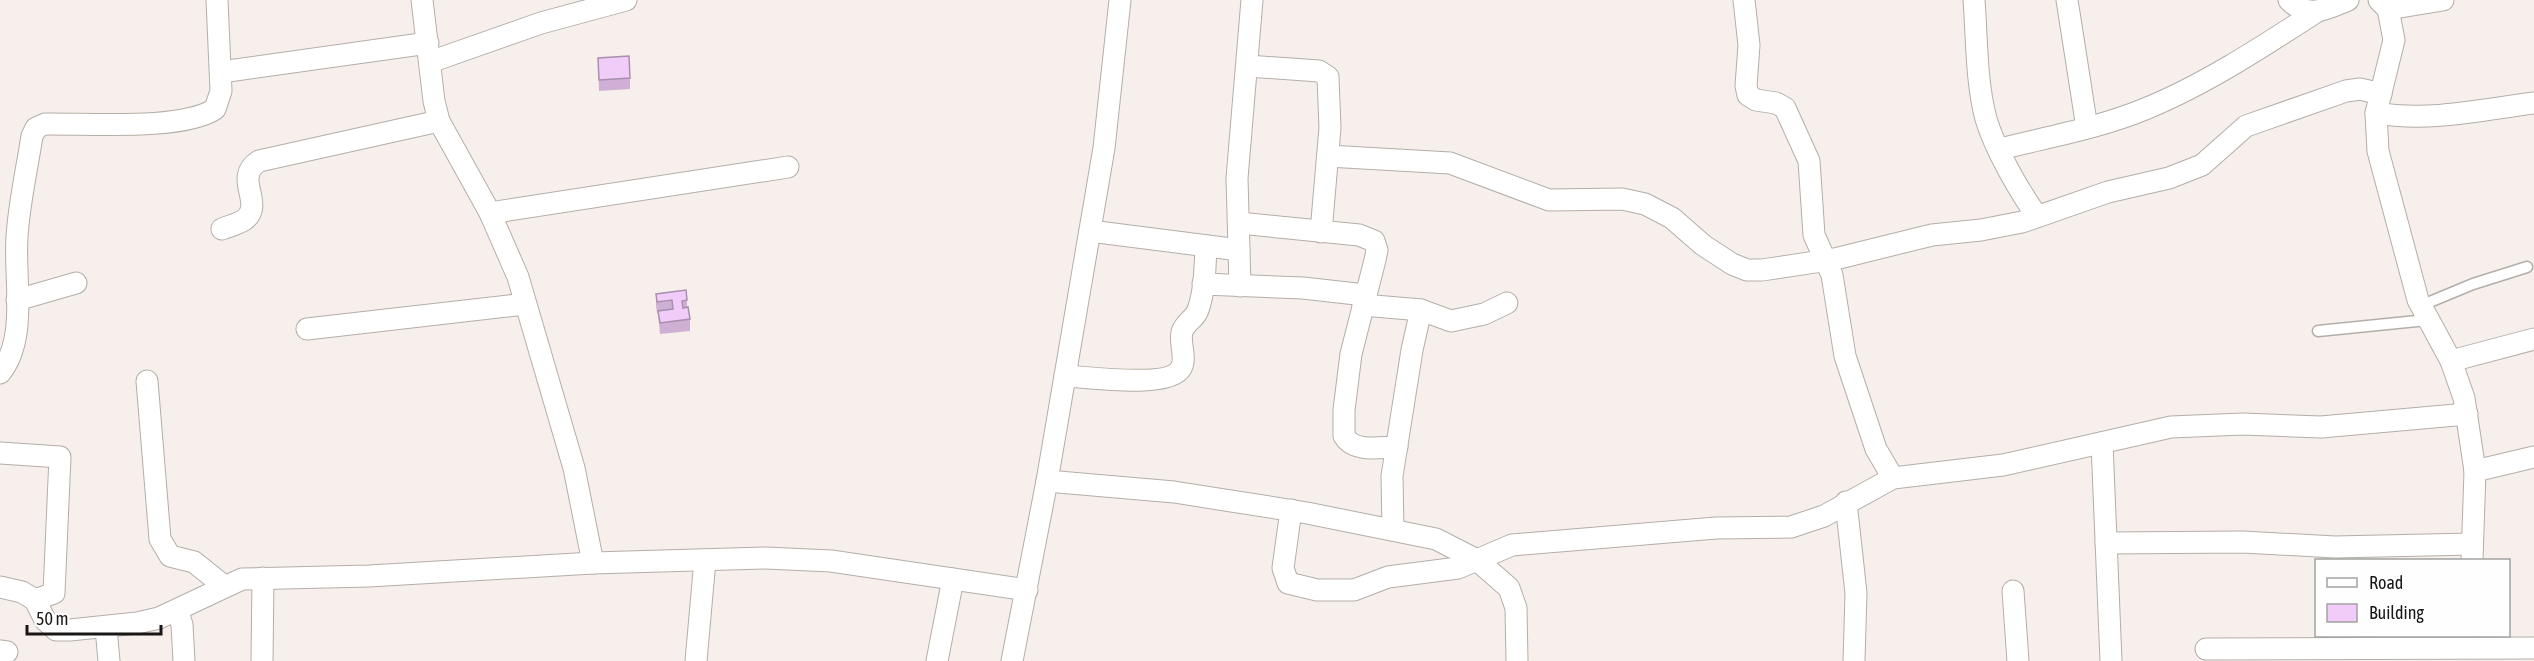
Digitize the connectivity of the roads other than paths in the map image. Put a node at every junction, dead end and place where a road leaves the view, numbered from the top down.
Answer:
1 (217, 0) edge
2 (422, 0) edge
3 (626, 0) edge
4 (1120, 0) edge
5 (1252, 0) edge
6 (1744, 0) edge
7 (1974, 0) edge
8 (2067, 0) edge
9 (2289, 0) edge
10 (2348, 0) edge
11 (2443, 0) edge
12 (2383, 4) edge
13 (2316, 12) junction
14 (429, 52) junction
15 (1247, 66) junction
16 (221, 72) junction
17 (2534, 103) edge
18 (2379, 104) junction
19 (439, 121) junction
20 (2087, 128) junction
21 (2000, 149) junction
22 (1328, 156) junction
23 (788, 167) dead end
24 (490, 213) junction
25 (2037, 216) junction
26 (1239, 223) junction
27 (222, 229) dead end
28 (1090, 231) junction
29 (1321, 232) junction
30 (1206, 246) junction
31 (1239, 250) junction
32 (1827, 260) junction
33 (2527, 267) dead end
34 (76, 283) dead end
35 (1203, 284) junction
36 (1240, 286) junction
37 (17, 300) junction
38 (1364, 300) junction
39 (1507, 303) dead end
40 (525, 304) junction
41 (1421, 310) junction
42 (2423, 313) junction
43 (307, 329) dead end
44 (2318, 331) dead end
45 (2534, 339) edge
46 (2451, 362) junction
47 (0, 373) edge
48 (1065, 376) junction
49 (147, 381) dead end
50 (2467, 414) junction
51 (2102, 443) junction
52 (1397, 447) junction
53 (0, 453) edge
54 (2534, 457) edge
55 (2475, 471) junction
56 (1893, 478) junction
57 (1047, 481) junction
58 (1846, 502) junction
59 (1291, 510) junction
60 (1393, 530) junction
61 (2106, 543) junction
62 (2472, 552) edge
63 (705, 560) junction
64 (1477, 560) junction
65 (593, 563) junction
66 (263, 578) junction
67 (953, 579) junction
68 (224, 586) junction
69 (0, 587) edge
70 (1027, 590) junction
71 (2013, 591) dead end
72 (35, 600) junction
73 (178, 611) junction
74 (106, 627) junction
75 (2206, 648) dead end
76 (2471, 648) edge
77 (2534, 648) edge
78 (109, 661) edge
79 (184, 661) edge
80 (262, 661) edge
81 (696, 661) edge
82 (937, 661) edge
83 (1012, 661) edge
84 (1517, 661) edge
85 (1854, 661) edge
86 (2018, 661) edge
87 (2111, 661) edge

1 - 16 street
2 - 14 street
3 - 14 street
4 - 28 street
5 - 15 street
6 - 32 street
7 - 21 street
8 - 20 street
9 - 13 street
10 - 13 street
11 - 12 street
12 - 18 street
13 - 20 street
14 - 16 street
14 - 19 street
15 - 22 street
15 - 26 street
16 - 37 street
17 - 18 street
18 - 25 street
18 - 42 street
19 - 24 street
19 - 27 street
20 - 21 street
21 - 25 street
22 - 29 street
22 - 32 street
23 - 24 street
24 - 40 street
25 - 32 street
26 - 29 street
26 - 31 street
28 - 30 street
28 - 48 street
29 - 38 street
30 - 31 street
30 - 35 street
31 - 36 street
32 - 56 street
33 - 42 lane
34 - 37 street
35 - 36 street
35 - 48 street
36 - 38 street
37 - 47 street
38 - 41 street
38 - 52 street
39 - 41 street
40 - 43 street
40 - 65 street
41 - 52 street
42 - 44 lane
42 - 46 street
45 - 46 street
46 - 50 street
48 - 57 street
49 - 68 street
50 - 51 street
50 - 55 street
51 - 56 street
51 - 61 street
52 - 60 street
53 - 72 street
54 - 55 street
55 - 62 street
56 - 58 street
57 - 59 street
57 - 70 street
58 - 64 street
58 - 85 street
59 - 60 street
59 - 64 street
60 - 64 street
61 - 62 street
61 - 87 street
63 - 65 street
63 - 67 street
63 - 81 street
64 - 84 street
65 - 66 street
66 - 68 street
66 - 80 street
67 - 70 street
67 - 82 street
68 - 73 street
69 - 72 street
70 - 83 street
71 - 86 street
72 - 74 street
73 - 74 street
73 - 79 street
74 - 78 street
75 - 76 street
76 - 77 street

